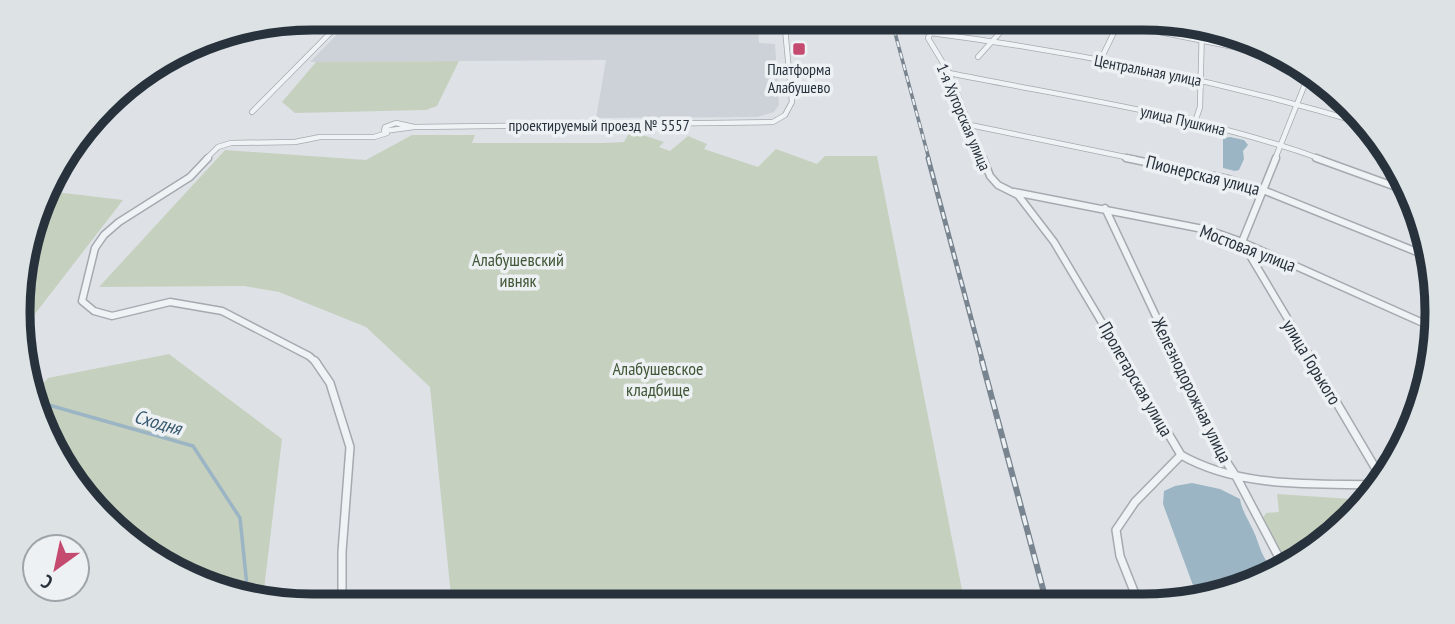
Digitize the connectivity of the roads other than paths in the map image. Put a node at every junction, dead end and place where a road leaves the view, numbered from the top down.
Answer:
1 (333, 30) edge
2 (786, 30) edge
3 (925, 30) edge
4 (1002, 30) edge
5 (1115, 30) edge
6 (1146, 30) edge
7 (931, 33) junction
8 (1202, 36) edge
9 (993, 40) junction
10 (1202, 42) junction
11 (1251, 51) edge
12 (978, 57) dead end
13 (1100, 61) junction
14 (949, 74) junction
15 (1202, 80) junction
16 (1306, 81) edge
17 (1297, 103) junction
18 (252, 113) dead end
19 (1349, 119) edge
20 (1195, 122) junction
21 (971, 125) junction
22 (1281, 145) junction
23 (1396, 187) edge
24 (1263, 190) junction
25 (1012, 192) junction
26 (1105, 208) junction
27 (1242, 242) junction
28 (1419, 253) edge
29 (1425, 324) edge
30 (1181, 455) junction
31 (1375, 473) edge
32 (1237, 478) junction
33 (1368, 483) edge
34 (1279, 559) edge
35 (342, 594) edge
36 (1135, 594) edge

1 - 18 street
2 - 35 street, проектируемый проезд № 5557
3 - 7 street
4 - 9 street
5 - 13 street
6 - 10 street
7 - 9 street, Центральная улица
7 - 14 street, 1-я Хуторская улица
8 - 10 street
9 - 12 street
9 - 13 street, Центральная улица
10 - 11 street
10 - 15 street
13 - 15 street, Центральная улица
14 - 20 street, улица Пушкина
14 - 21 street, 1-я Хуторская улица
15 - 17 street, Центральная улица
15 - 20 street
16 - 17 street
17 - 19 street, Центральная улица
17 - 22 street
20 - 22 street, улица Пушкина
21 - 24 street, Пионерская улица
21 - 25 street, 1-я Хуторская улица
22 - 23 street, улица Пушкина
22 - 24 street
24 - 27 street
24 - 28 street, Пионерская улица
25 - 26 street, Мостовая улица
25 - 30 street, Пролетарская улица
26 - 27 street, Мостовая улица
26 - 32 street, Железнодорожная улица
27 - 29 street, Мостовая улица
27 - 31 street, улица Горького
30 - 32 street
30 - 36 street, Пролетарская улица
32 - 33 street
32 - 34 street, Железнодорожная улица

